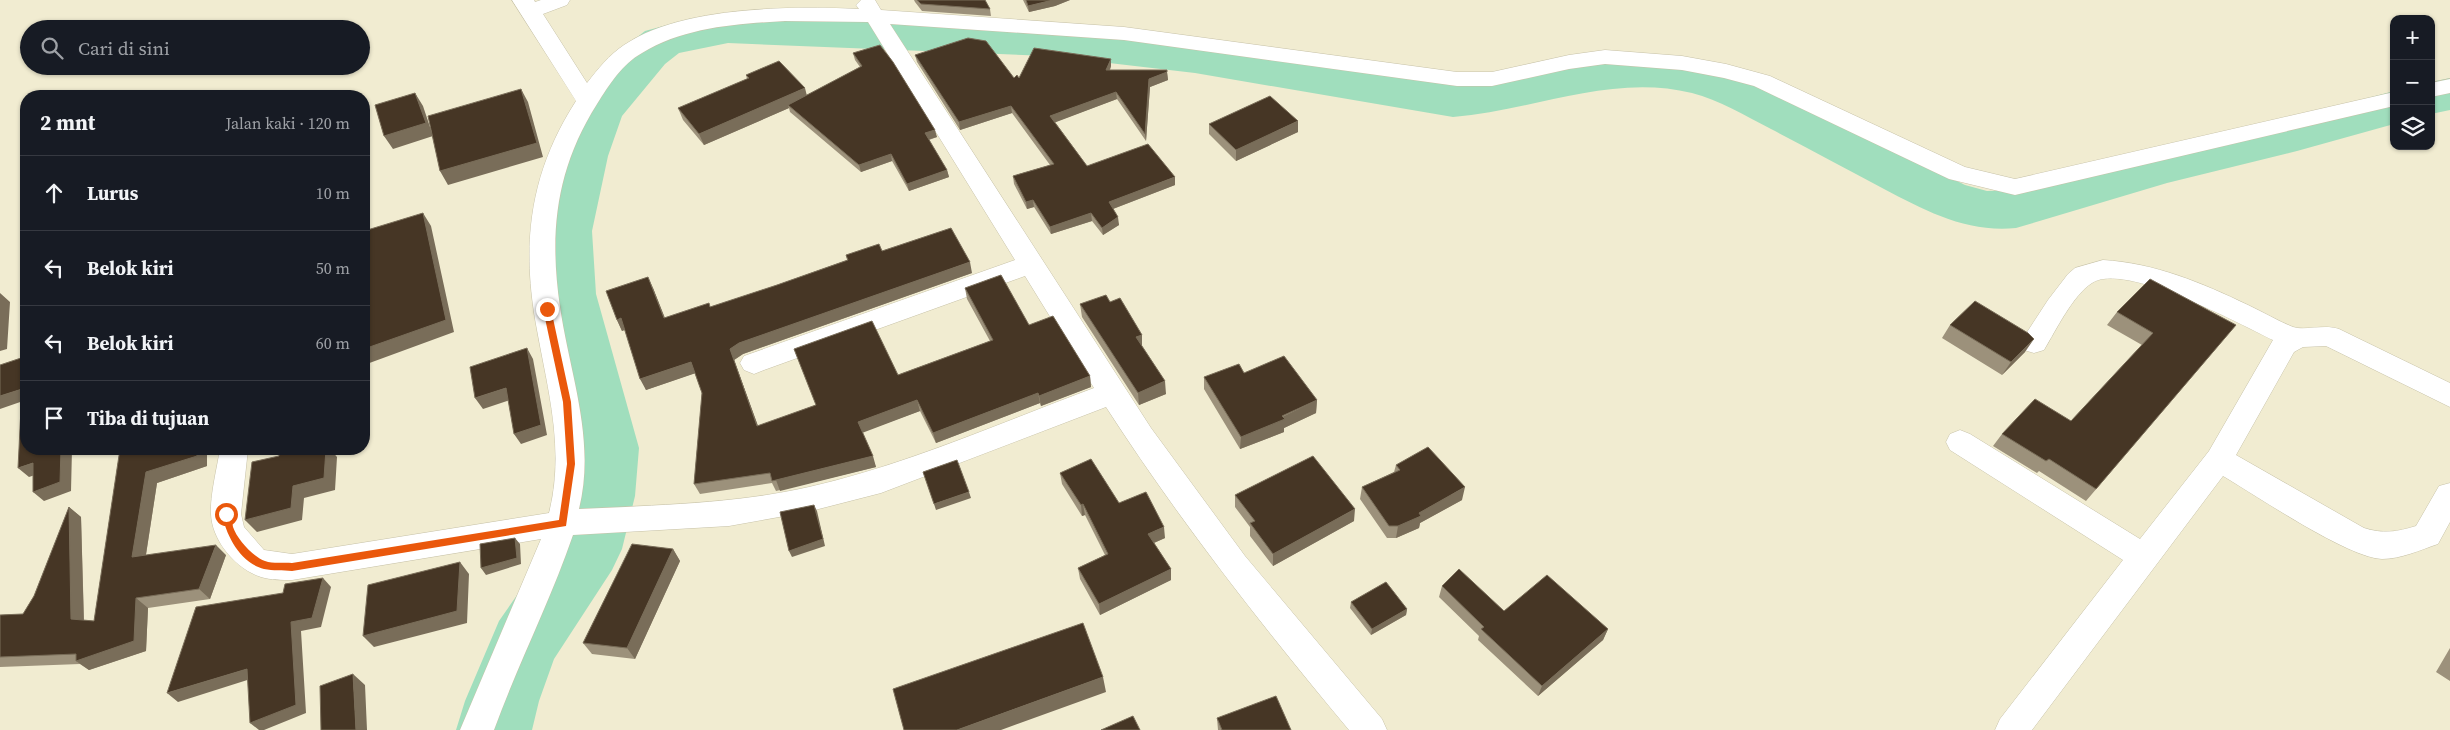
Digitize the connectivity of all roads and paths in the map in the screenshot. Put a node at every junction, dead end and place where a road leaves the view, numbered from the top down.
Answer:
1 (559, 0) edge
2 (526, 6) edge
3 (736, 9) edge
4 (878, 22) edge
5 (2450, 86) edge
6 (2435, 89) edge
7 (2390, 100) edge
8 (588, 101) junction
9 (1032, 264) junction
10 (2295, 339) junction
11 (2034, 343) dead end
12 (754, 363) dead end
13 (1111, 393) junction
14 (2450, 396) edge
15 (1960, 442) dead end
16 (233, 455) edge
17 (2219, 459) junction
18 (2450, 495) edge
19 (589, 521) junction
20 (2144, 557) junction
21 (477, 730) edge
22 (1370, 730) edge
23 (2012, 730) edge

1 - 2 street
2 - 8 street
3 - 4 street
3 - 8 street
4 - 7 street
4 - 9 street
5 - 6 street
8 - 19 street
9 - 12 street
9 - 13 street
10 - 11 street
10 - 14 street
10 - 17 street
13 - 19 street
13 - 22 street
15 - 20 street
16 - 19 street
17 - 18 street
17 - 20 street
19 - 21 street
20 - 23 street

